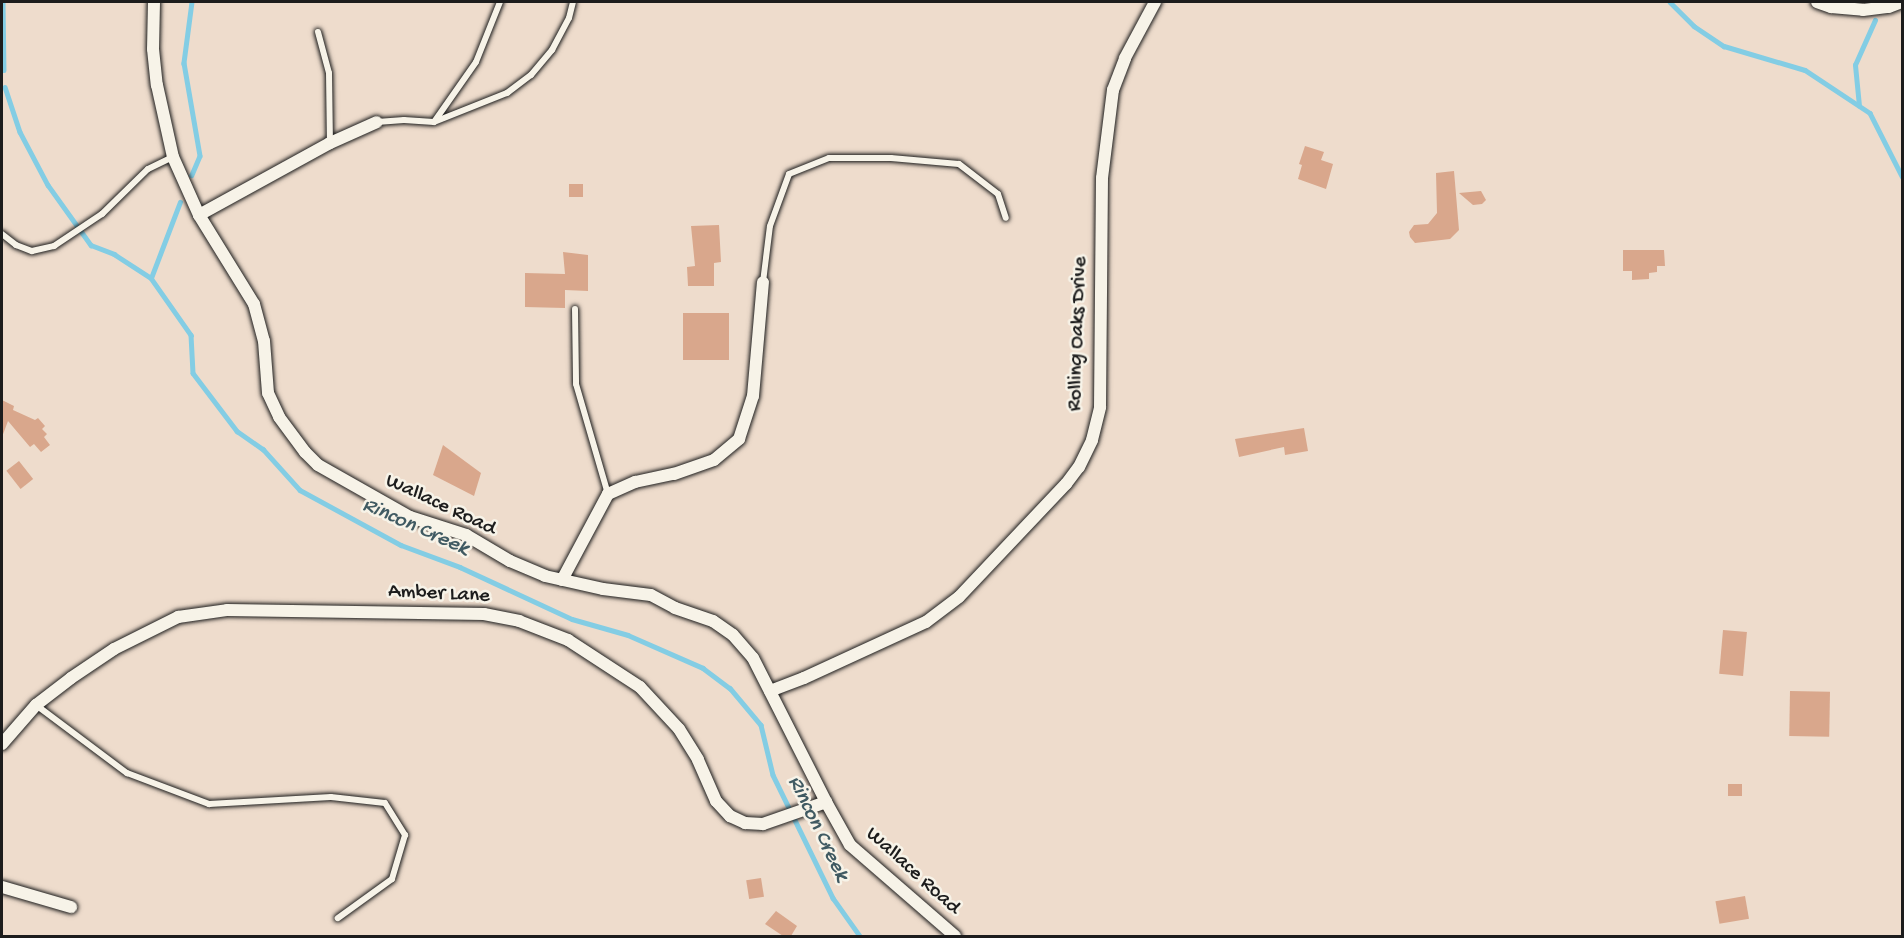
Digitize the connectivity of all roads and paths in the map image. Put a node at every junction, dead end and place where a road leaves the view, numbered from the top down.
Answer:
1 (154, 2) edge
2 (500, 2) edge
3 (573, 2) edge
4 (1155, 2) edge
5 (1817, 2) edge
6 (1902, 2) edge
7 (318, 33) dead end
8 (377, 122) joint
9 (434, 122) junction
10 (330, 143) junction
11 (172, 157) junction
12 (199, 215) junction
13 (1006, 218) dead end
14 (2, 234) edge
15 (763, 282) joint
16 (575, 309) dead end
17 (608, 494) junction
18 (562, 580) junction
19 (770, 690) junction
20 (36, 705) junction
21 (2, 744) edge
22 (825, 802) junction
23 (2, 887) edge
24 (71, 907) dead end
25 (338, 918) dead end
26 (955, 936) edge

1 - 11 street, Wallace Road
2 - 9 lane
3 - 9 lane
4 - 19 street, Rolling Oaks Drive
5 - 6 street
7 - 10 lane
8 - 9 lane
8 - 10 street
10 - 12 street
11 - 12 street, Wallace Road
11 - 14 lane
12 - 18 street, Wallace Road
13 - 15 lane
15 - 17 street
16 - 17 lane
17 - 18 street
18 - 19 street, Wallace Road
19 - 22 street, Wallace Road
20 - 21 street, Amber Lane
20 - 22 street, Amber Lane
20 - 25 lane
22 - 26 street, Wallace Road
23 - 24 street

